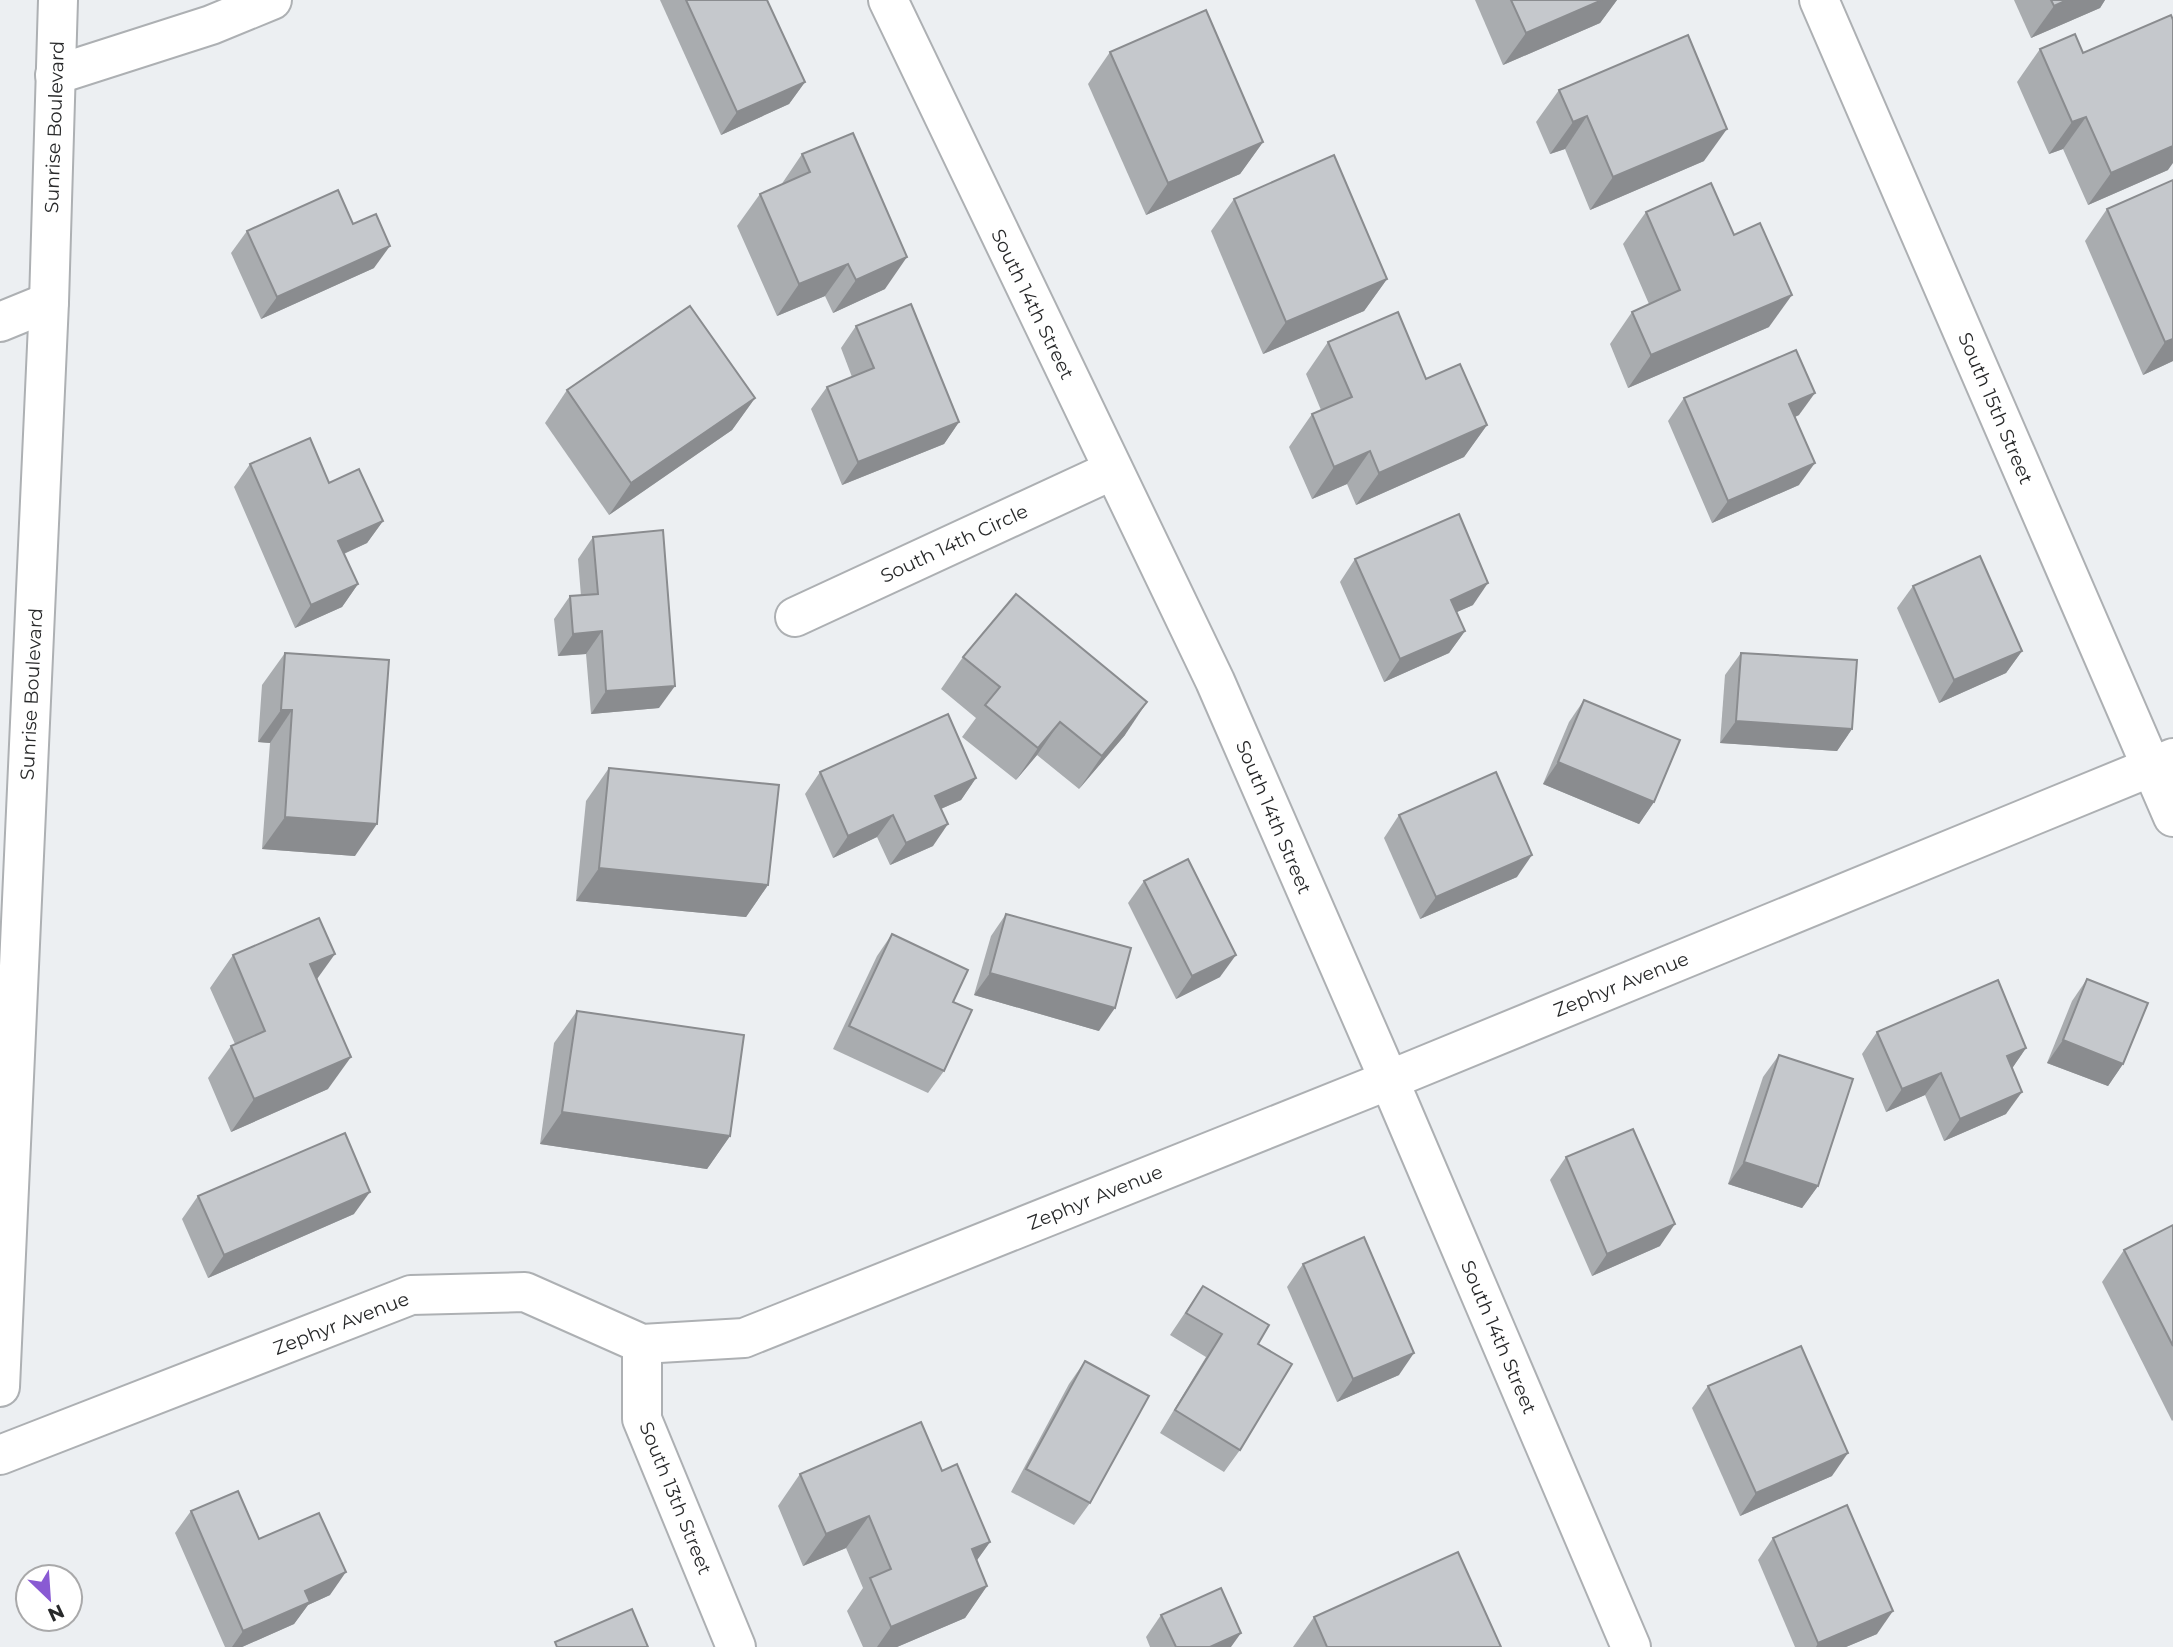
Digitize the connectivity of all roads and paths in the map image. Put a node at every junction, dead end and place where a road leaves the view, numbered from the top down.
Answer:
1 (58, 0) edge
2 (272, 0) edge
3 (888, 0) edge
4 (1819, 0) edge
5 (55, 75) junction
6 (48, 302) junction
7 (0, 322) edge
8 (1113, 470) junction
9 (795, 617) dead end
10 (2162, 762) edge
11 (2173, 817) edge
12 (1389, 1080) junction
13 (642, 1344) junction
14 (0, 1387) edge
15 (0, 1455) edge
16 (736, 1647) edge
17 (1631, 1647) edge

1 - 5 street, Sunrise Boulevard
2 - 5 street
3 - 8 street, South 14th Street
4 - 10 street, South 15th Street
5 - 6 street, Sunrise Boulevard
6 - 7 street
6 - 14 street, Sunrise Boulevard
8 - 9 street, South 14th Circle
8 - 12 street, South 14th Street
10 - 11 street, South 15th Street
10 - 12 street, Zephyr Avenue
12 - 13 street, Zephyr Avenue
12 - 17 street, South 14th Street
13 - 15 street, Zephyr Avenue
13 - 16 street, South 13th Street

